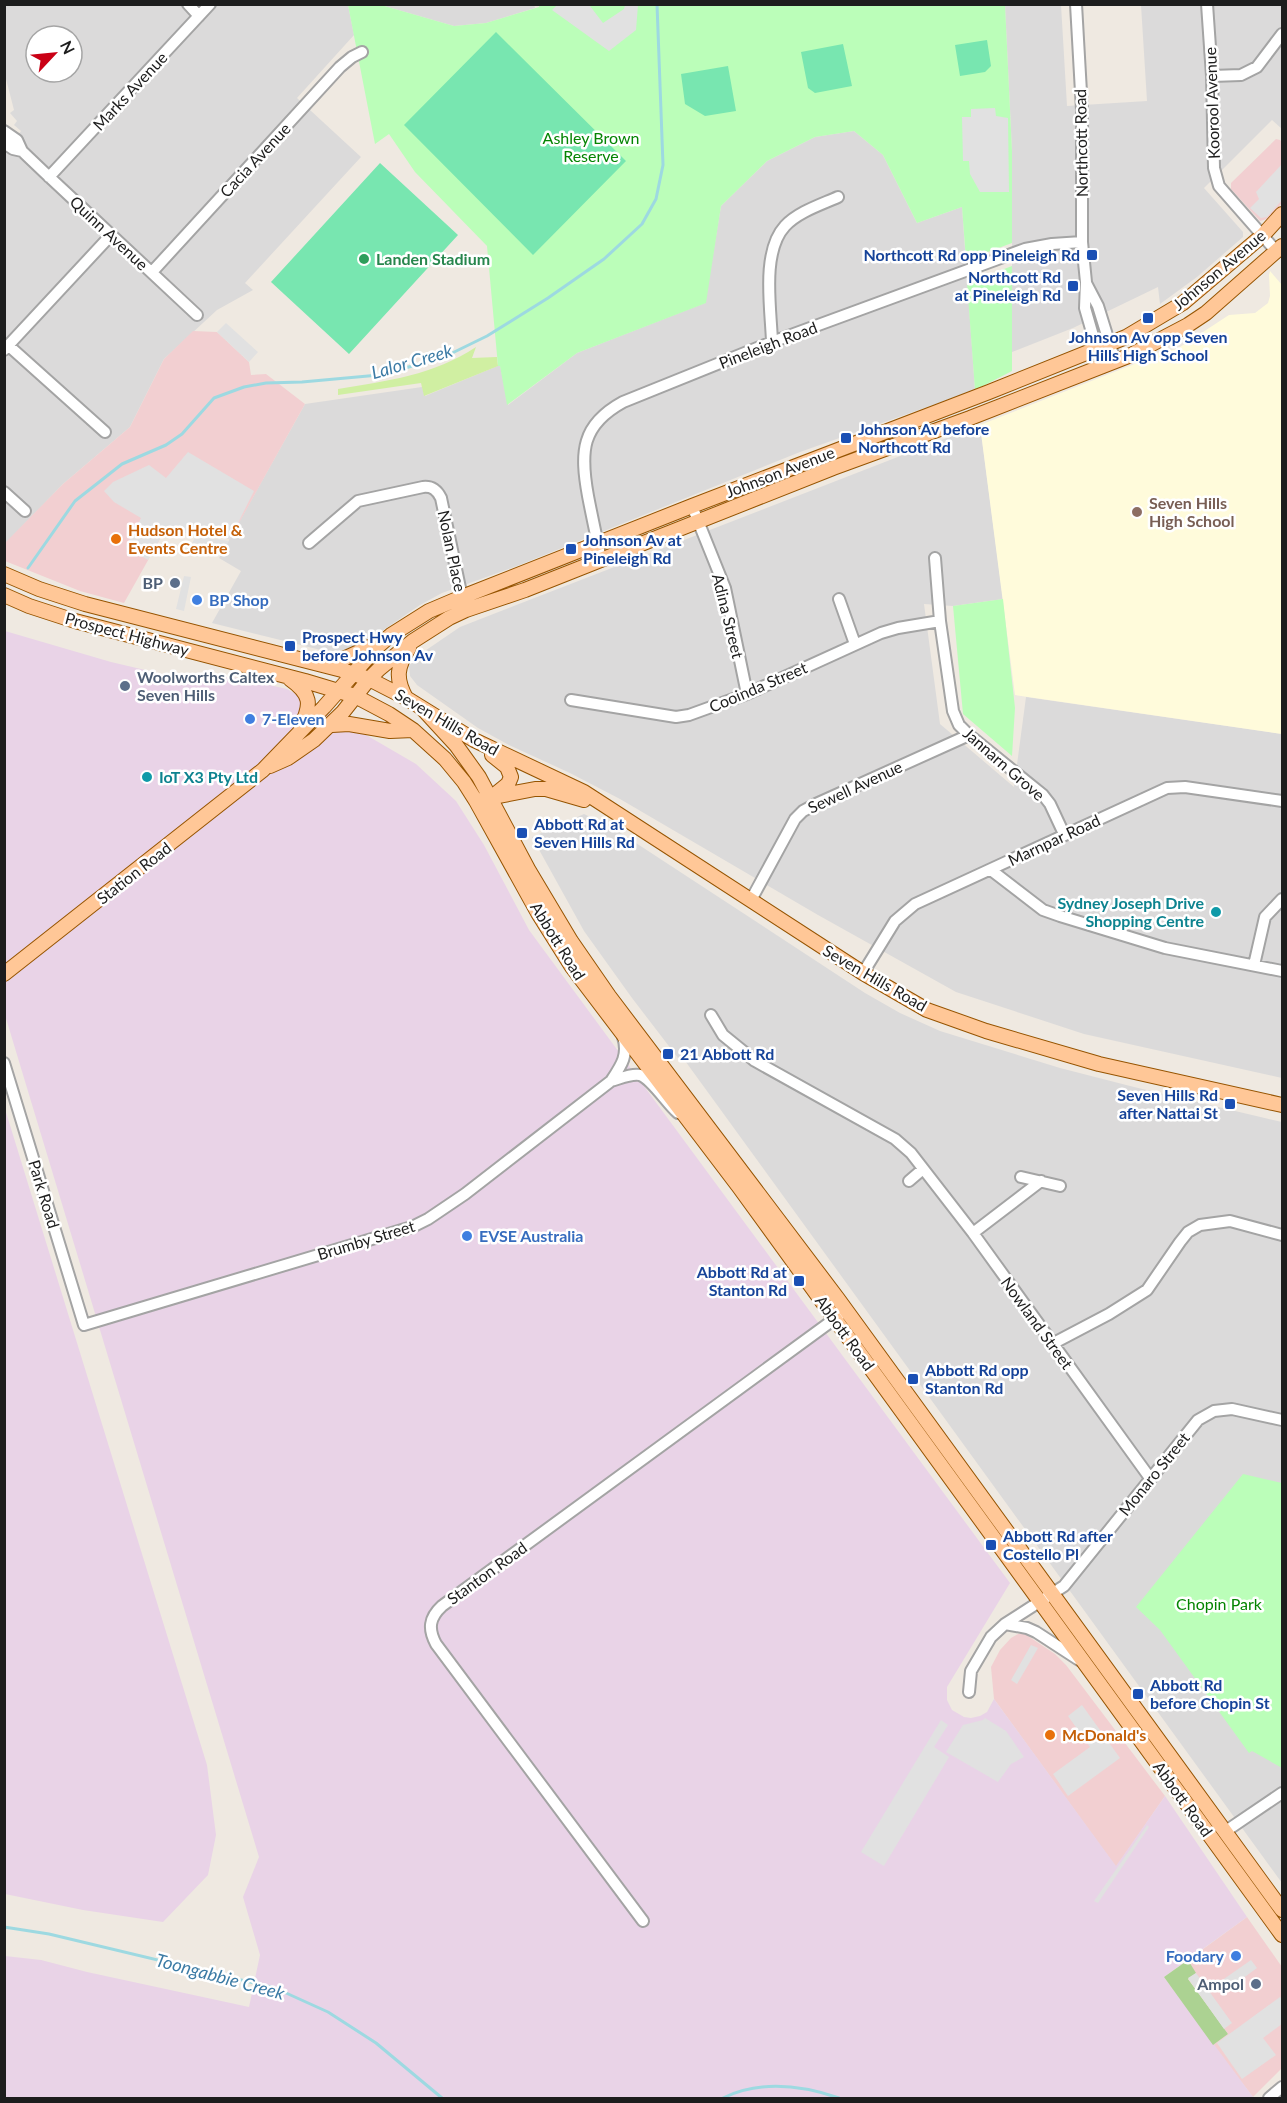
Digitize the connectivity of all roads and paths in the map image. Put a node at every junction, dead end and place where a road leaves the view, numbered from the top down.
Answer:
1 (188, 4) edge
2 (210, 4) edge
3 (1076, 4) edge
4 (1208, 4) edge
5 (200, 16) junction
6 (1282, 34) edge
7 (362, 52) dead end
8 (1212, 76) junction
9 (4, 131) edge
10 (4, 143) edge
11 (22, 151) junction
12 (49, 177) junction
13 (838, 197) dead end
14 (1282, 214) edge
15 (111, 235) junction
16 (1263, 235) junction
17 (1082, 243) junction
18 (1280, 249) edge
19 (152, 272) junction
20 (1086, 282) junction
21 (197, 315) dead end
22 (772, 342) junction
23 (1110, 344) junction
24 (7, 348) edge
25 (1096, 350) junction
26 (1115, 361) junction
27 (1102, 367) junction
28 (105, 432) dead end
29 (4, 492) edge
30 (692, 506) junction
31 (25, 511) dead end
32 (698, 521) junction
33 (309, 543) dead end
34 (598, 544) junction
35 (935, 558) dead end
36 (601, 560) junction
37 (4, 574) edge
38 (4, 595) edge
39 (839, 599) dead end
40 (464, 604) junction
41 (940, 621) junction
42 (391, 635) junction
43 (413, 641) junction
44 (855, 644) junction
45 (309, 663) junction
46 (354, 674) junction
47 (288, 677) junction
48 (369, 679) junction
49 (338, 690) junction
50 (747, 694) junction
51 (355, 696) junction
52 (406, 698) junction
53 (571, 700) dead end
54 (422, 708) junction
55 (332, 724) junction
56 (413, 729) junction
57 (969, 735) junction
58 (296, 736) junction
59 (474, 740) junction
60 (263, 770) junction
61 (490, 798) junction
62 (476, 801) junction
63 (1282, 801) edge
64 (603, 806) junction
65 (1064, 834) junction
66 (991, 870) junction
67 (1282, 899) edge
68 (751, 900) junction
69 (1254, 965) junction
70 (1282, 971) edge
71 (862, 973) junction
72 (4, 974) edge
73 (711, 1015) dead end
74 (621, 1032) junction
75 (4, 1064) edge
76 (611, 1081) junction
77 (1282, 1105) edge
78 (689, 1121) junction
79 (923, 1168) junction
80 (1021, 1177) dead end
81 (909, 1181) dead end
82 (1041, 1181) junction
83 (1060, 1185) dead end
84 (973, 1233) junction
85 (1282, 1235) edge
86 (846, 1310) junction
87 (835, 1319) junction
88 (84, 1325) joint
89 (1052, 1344) junction
90 (1282, 1420) edge
91 (1150, 1478) junction
92 (1053, 1594) junction
93 (1041, 1602) junction
94 (1005, 1624) junction
95 (1082, 1659) junction
96 (969, 1692) dead end
97 (1282, 1793) edge
98 (1226, 1831) junction
99 (1282, 1910) edge
100 (643, 1921) dead end
101 (1282, 1935) edge
102 (1282, 2087) edge
103 (1269, 2098) edge

1 - 5 street
2 - 5 street, Marks Avenue
3 - 17 street, Northcott Road
4 - 8 street, Koorool Avenue
5 - 12 street, Marks Avenue
6 - 8 street
7 - 19 street, Cacia Avenue
8 - 16 street, Koorool Avenue
9 - 11 street, Quinn Avenue
10 - 11 street, Quinn Avenue
11 - 12 street, Quinn Avenue
12 - 15 street, Quinn Avenue
13 - 22 street
14 - 16 main road, Johnson Avenue
15 - 19 street, Quinn Avenue
15 - 24 street
16 - 18 street, Koorool Avenue
16 - 23 main road, Johnson Avenue
17 - 20 street, Northcott Road
17 - 22 street, Pineleigh Road
18 - 26 main road, Johnson Avenue
19 - 21 street, Quinn Avenue
20 - 23 street, Northcott Road
20 - 25 street, Northcott Road
22 - 34 street, Pineleigh Road
23 - 25 main road, Johnson Avenue
23 - 26 street, Northcott Road
24 - 28 street
25 - 27 street, Northcott Road
25 - 30 main road, Johnson Avenue
26 - 27 main road, Johnson Avenue
27 - 32 main road, Johnson Avenue
29 - 31 street
30 - 32 street, Adina Street
30 - 34 main road, Johnson Avenue
32 - 36 main road, Johnson Avenue
32 - 50 street, Adina Street
33 - 40 street, Nolan Place
34 - 36 street, Pineleigh Road
34 - 40 main road, Johnson Avenue
35 - 41 street, Jannarn Grove
36 - 40 main road, Johnson Avenue
37 - 45 main road, Prospect Highway
38 - 47 main road, Prospect Highway
39 - 44 street
40 - 42 main road, Johnson Avenue
40 - 43 main road, Johnson Avenue
41 - 44 street, Cooinda Street
41 - 57 street, Jannarn Grove
42 - 45 main road
42 - 46 main road, Johnson Avenue
43 - 48 main road, Johnson Avenue
43 - 52 main road
44 - 50 street, Cooinda Street
45 - 46 main road, Prospect Highway
46 - 48 main road, Seven Hills Road
46 - 49 main road, Johnson Avenue
47 - 49 main road, Prospect Highway
47 - 58 main road
48 - 51 main road, Johnson Avenue
48 - 52 main road, Seven Hills Road
49 - 51 main road, Prospect Highway
49 - 58 main road, Station Road
50 - 53 street, Cooinda Street
51 - 55 main road, Station Road
51 - 56 main road, Seven Hills Road
52 - 54 main road, Seven Hills Road
54 - 59 main road, Seven Hills Road
54 - 61 main road, Abbott Road
55 - 56 main road
55 - 60 main road, Station Road
56 - 62 main road, Abbott Road
57 - 65 street, Jannarn Grove
57 - 68 street, Sewell Avenue
58 - 60 main road, Station Road
59 - 61 main road
59 - 64 main road, Seven Hills Road
60 - 72 main road, Station Road
61 - 62 main road, Seven Hills Road
61 - 64 main road, Seven Hills Road
61 - 86 main road, Abbott Road
62 - 74 main road, Abbott Road
63 - 65 street, Marnpar Road
64 - 68 main road, Seven Hills Road
65 - 66 street, Marnpar Road
66 - 69 street
66 - 71 street, Marnpar Road
67 - 69 street
68 - 71 main road, Seven Hills Road
69 - 70 street
71 - 77 main road, Seven Hills Road
73 - 79 street, Nowland Street
74 - 76 street, Brumby Street
74 - 78 main road, Abbott Road
75 - 88 street, Park Road
76 - 78 street, Brumby Street
76 - 88 street, Brumby Street
78 - 87 main road, Abbott Road
79 - 81 street
79 - 84 street, Nowland Street
80 - 82 street
82 - 83 street
82 - 84 street
84 - 89 street, Nowland Street
85 - 89 street
86 - 87 street, Stanton Road
86 - 92 main road, Abbott Road
87 - 93 main road, Abbott Road
87 - 100 street, Stanton Road
89 - 91 street, Nowland Street
90 - 91 street, Monaro Street
91 - 92 street, Monaro Street
92 - 93 street, Monaro Street
92 - 98 main road, Abbott Road
93 - 94 street, Monaro Street
93 - 95 main road, Abbott Road
94 - 95 street
94 - 96 street, Monaro Street
95 - 101 main road, Abbott Road
97 - 98 street
98 - 99 main road, Abbott Road
102 - 103 street

